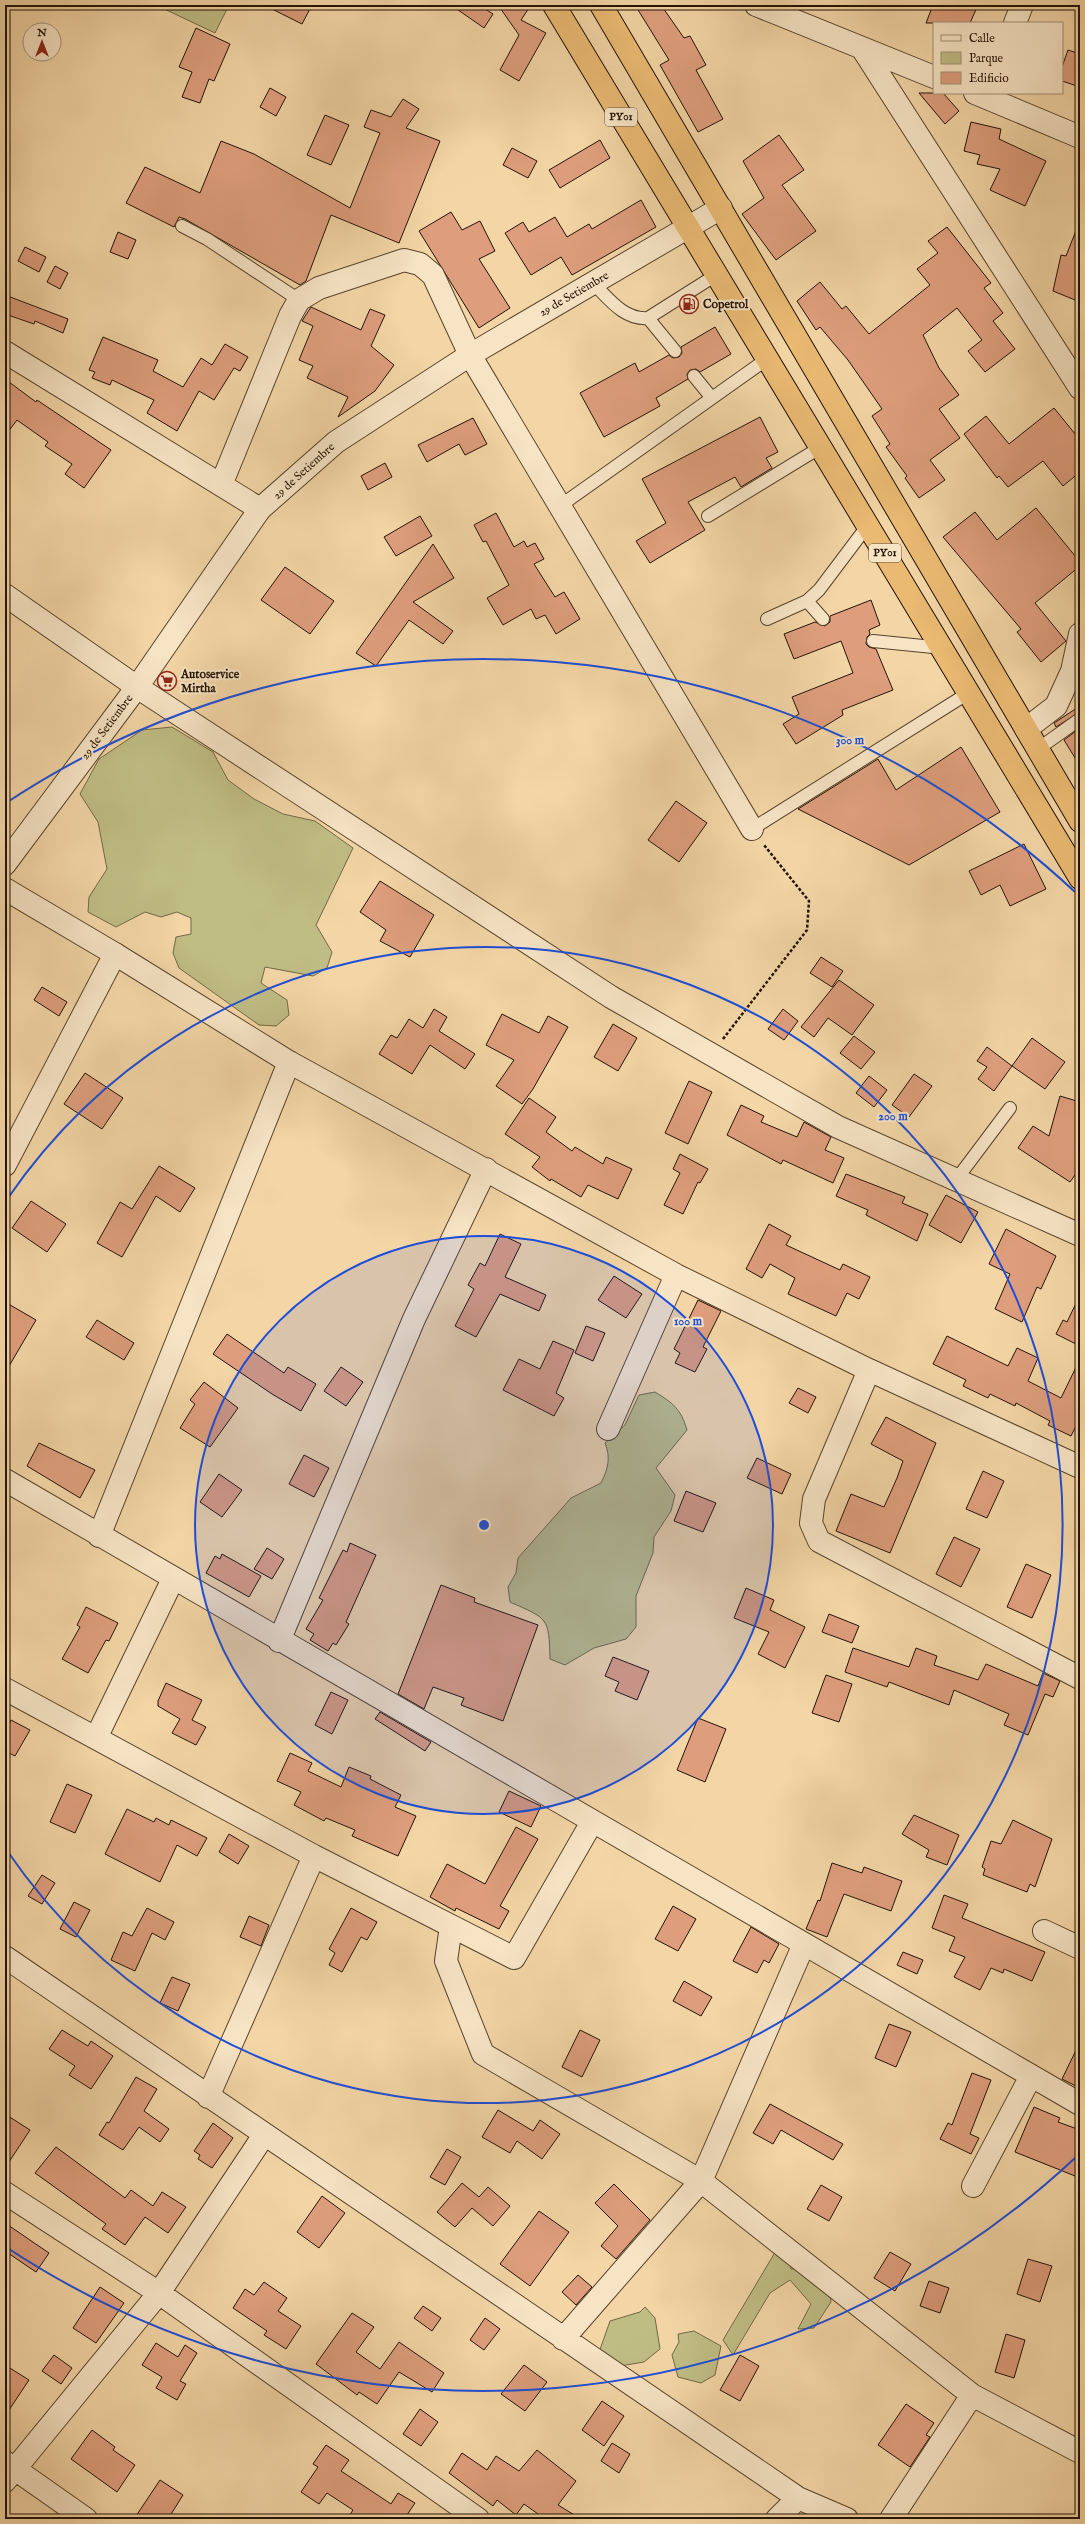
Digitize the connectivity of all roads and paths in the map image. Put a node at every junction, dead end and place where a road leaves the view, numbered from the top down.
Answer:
1 (554, 5) edge
2 (601, 5) edge
3 (756, 5) edge
4 (1022, 5) edge
5 (1015, 22) edge
6 (862, 48) junction
7 (933, 77) edge
8 (982, 94) edge
9 (1080, 137) edge
10 (721, 208) junction
11 (182, 226) dead end
12 (687, 228) junction
13 (716, 276) junction
14 (593, 284) junction
15 (299, 300) junction
16 (648, 318) junction
17 (675, 351) dead end
18 (5, 352) edge
19 (470, 355) junction
20 (767, 359) junction
21 (694, 376) dead end
22 (1080, 388) edge
23 (711, 397) junction
24 (820, 447) junction
25 (221, 485) junction
26 (560, 506) junction
27 (260, 509) junction
28 (708, 516) dead end
29 (868, 525) junction
30 (5, 595) edge
31 (807, 601) junction
32 (767, 619) dead end
33 (823, 619) dead end
34 (1080, 634) edge
35 (873, 642) dead end
36 (943, 648) junction
37 (137, 687) junction
38 (970, 692) junction
39 (1080, 719) edge
40 (1026, 729) junction
41 (1038, 749) junction
42 (1080, 821) edge
43 (752, 829) junction
44 (5, 864) edge
45 (1080, 878) edge
46 (5, 889) edge
47 (116, 954) junction
48 (711, 1055) junction
49 (289, 1062) junction
50 (1010, 1108) dead end
51 (5, 1165) edge
52 (486, 1169) junction
53 (956, 1180) junction
54 (1080, 1235) edge
55 (676, 1275) junction
56 (869, 1370) junction
57 (608, 1429) dead end
58 (1080, 1467) edge
59 (5, 1480) edge
60 (100, 1536) junction
61 (173, 1578) junction
62 (279, 1641) junction
63 (1080, 1678) edge
64 (5, 1690) edge
65 (96, 1738) junction
66 (592, 1822) junction
67 (314, 1856) junction
68 (451, 1926) junction
69 (1044, 1931) dead end
70 (804, 1944) junction
71 (1080, 1948) edge
72 (5, 1957) edge
73 (1031, 2076) junction
74 (208, 2097) junction
75 (1080, 2104) edge
76 (264, 2135) junction
77 (701, 2181) junction
78 (973, 2186) dead end
79 (5, 2193) edge
80 (159, 2293) junction
81 (563, 2339) junction
82 (972, 2395) junction
83 (1080, 2452) edge
84 (8, 2471) edge
85 (798, 2498) junction
86 (86, 2519) edge
87 (478, 2519) edge
88 (778, 2519) edge
89 (847, 2519) edge
90 (890, 2519) edge

1 - 12 highway, PY01
2 - 10 highway, PY01
3 - 6 street
4 - 5 street
6 - 7 street
6 - 22 street
8 - 9 street
10 - 12 street, 29 de Setiembre
10 - 40 highway, PY01
11 - 15 lane
12 - 13 highway, PY01
12 - 14 street, 29 de Setiembre
13 - 16 lane
13 - 20 highway, PY01
14 - 16 lane
14 - 19 street, 29 de Setiembre
15 - 19 street
15 - 25 street
16 - 17 lane
18 - 25 street
19 - 26 street
19 - 27 street, 29 de Setiembre
20 - 23 lane
20 - 24 highway, PY01
21 - 23 lane
23 - 26 lane
24 - 28 lane
24 - 29 highway, PY01
25 - 27 street
26 - 43 street
27 - 37 street, 29 de Setiembre
29 - 31 lane
29 - 36 highway, PY01
30 - 37 street
31 - 32 lane
31 - 33 lane
34 - 40 street
35 - 36 lane
36 - 38 highway, PY01
37 - 44 street, 29 de Setiembre
37 - 48 street
38 - 43 lane
38 - 45 highway, PY01
39 - 41 lane
40 - 41 highway, PY01
41 - 42 highway, PY01
43 - 48 path
46 - 47 street
47 - 49 street
47 - 51 street
48 - 53 street
49 - 52 street
49 - 60 street
50 - 53 lane
52 - 55 street
52 - 62 street
53 - 54 street
55 - 56 street
55 - 57 street
56 - 58 street
56 - 63 street
59 - 60 street
60 - 61 street
61 - 62 street
61 - 65 street
62 - 66 street
64 - 65 street
65 - 67 street
66 - 68 street
66 - 70 street
67 - 68 street
67 - 74 street
68 - 77 street
69 - 71 street
70 - 73 street
70 - 77 street
72 - 74 street
73 - 75 street
73 - 78 street
74 - 76 street
76 - 80 street
76 - 81 street
77 - 81 street
77 - 82 street
79 - 80 street
80 - 84 street
80 - 87 street
81 - 85 street
82 - 83 street
82 - 90 street
84 - 86 street
85 - 88 street
85 - 89 street

